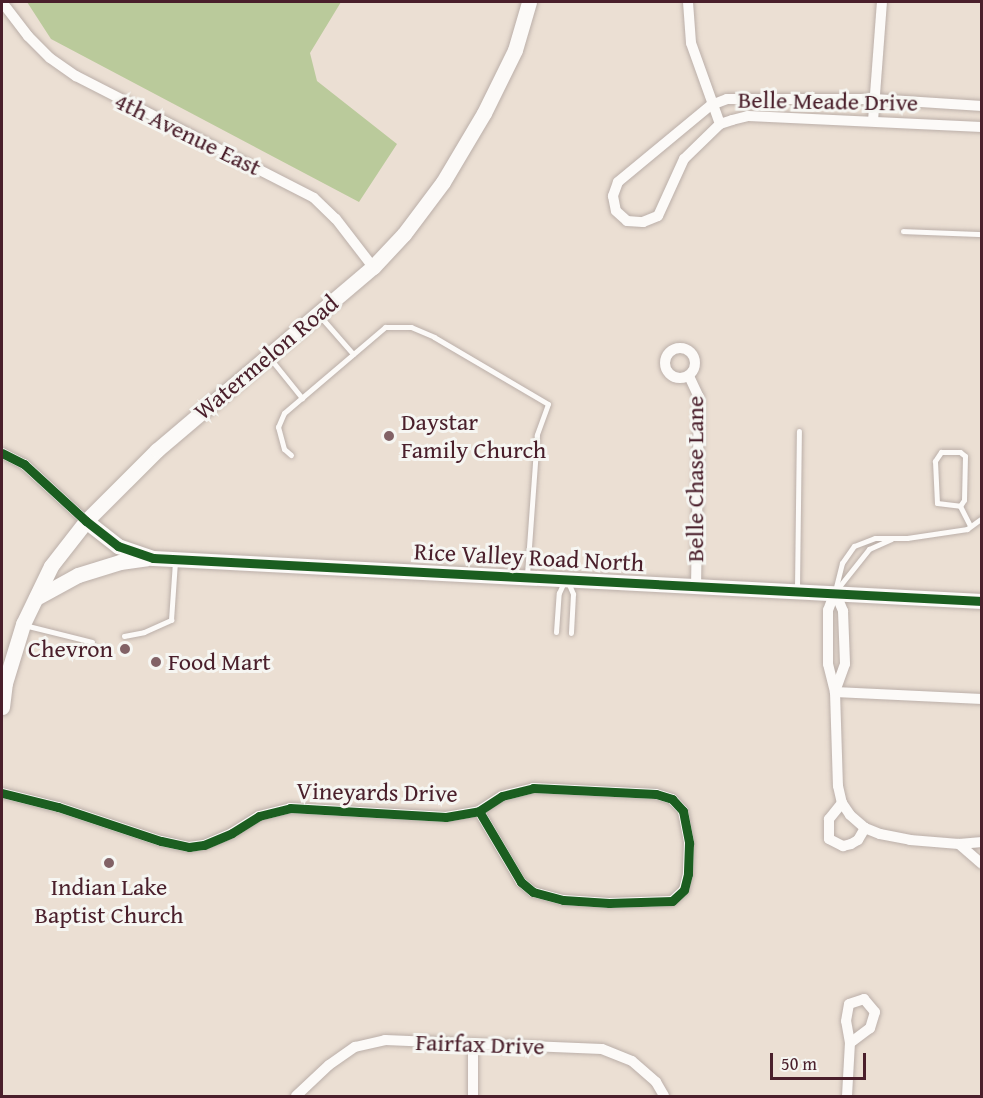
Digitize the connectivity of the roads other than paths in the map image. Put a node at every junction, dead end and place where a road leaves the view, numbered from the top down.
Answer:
1 (2, 2) edge
2 (529, 2) edge
3 (688, 2) edge
4 (882, 2) edge
5 (874, 99) junction
6 (711, 105) junction
7 (981, 106) edge
8 (873, 121) junction
9 (720, 124) junction
10 (981, 127) edge
11 (903, 231) dead end
12 (981, 234) edge
13 (373, 267) junction
14 (318, 314) junction
15 (353, 354) junction
16 (268, 356) junction
17 (689, 376) dead end
18 (302, 398) junction
19 (799, 431) dead end
20 (2, 453) edge
21 (291, 455) dead end
22 (960, 506) junction
23 (981, 518) edge
24 (86, 521) junction
25 (970, 526) junction
26 (892, 538) junction
27 (153, 558) junction
28 (175, 559) junction
29 (526, 576) junction
30 (566, 578) junction
31 (696, 585) junction
32 (797, 590) junction
33 (835, 592) junction
34 (36, 598) junction
35 (981, 601) edge
36 (23, 624) junction
37 (556, 632) dead end
38 (571, 633) dead end
39 (124, 636) dead end
40 (92, 642) dead end
41 (3, 683) edge
42 (835, 692) junction
43 (981, 699) edge
44 (2, 707) edge
45 (2, 793) edge
46 (842, 803) junction
47 (479, 811) junction
48 (865, 828) junction
49 (981, 842) edge
50 (959, 844) junction
51 (981, 864) edge
52 (850, 1043) dead end
53 (473, 1044) junction
54 (296, 1096) edge
55 (473, 1096) edge
56 (664, 1096) edge
57 (847, 1096) edge

1 - 13 street, 4th Avenue East
2 - 13 main road, Watermelon Road
3 - 6 street
4 - 5 street
5 - 6 street, Belle Meade Drive
5 - 7 street, Belle Meade Drive
5 - 8 street
6 - 9 street
6 - 9 street, Belle Meade Drive
8 - 9 street, Belle Meade Drive
8 - 10 street, Belle Meade Drive
11 - 12 lane
13 - 14 main road, Watermelon Road
14 - 15 lane
14 - 16 main road, Watermelon Road
15 - 18 lane
15 - 29 lane
16 - 18 lane
16 - 24 main road, Watermelon Road
17 - 31 street, Belle Chase Lane
18 - 21 lane
19 - 32 lane
20 - 24 street
22 - 22 lane
22 - 25 lane
23 - 25 lane
24 - 27 main road, Rice Valley Road North
24 - 34 main road, Watermelon Road
25 - 26 lane
26 - 33 lane
26 - 33 lane
27 - 28 main road, Rice Valley Road North
27 - 34 main road
28 - 29 main road, Rice Valley Road North
28 - 39 lane
29 - 30 main road, Rice Valley Road North
30 - 31 main road, Rice Valley Road North
30 - 37 lane
30 - 38 lane
31 - 32 main road, Rice Valley Road North
32 - 33 main road, Rice Valley Road North
33 - 35 main road, Rice Valley Road North
33 - 42 street
33 - 42 street
34 - 36 main road, Watermelon Road
36 - 40 lane
36 - 41 main road, Watermelon Road
41 - 44 main road, Watermelon Road
42 - 43 street
42 - 46 street
45 - 47 street, Vineyards Drive
46 - 48 street
46 - 48 street
47 - 47 street
48 - 50 street
49 - 50 street
50 - 51 street
52 - 57 street
53 - 54 street, Fairfax Drive
53 - 55 street
53 - 56 street, Fairfax Drive

